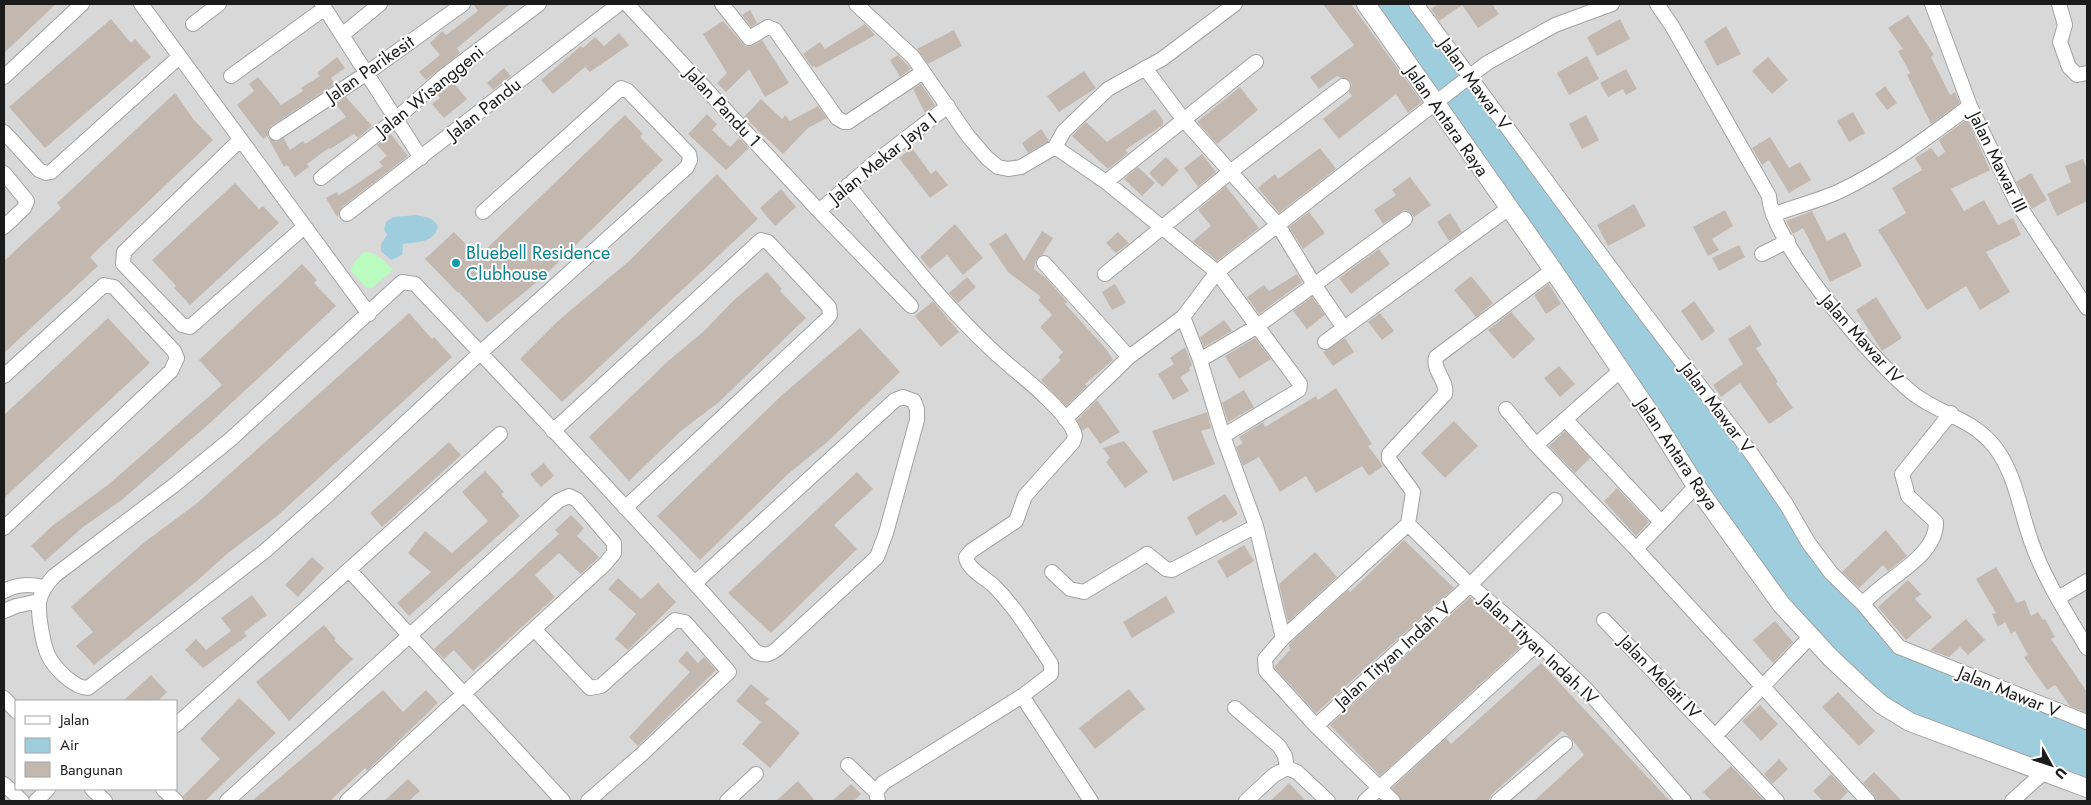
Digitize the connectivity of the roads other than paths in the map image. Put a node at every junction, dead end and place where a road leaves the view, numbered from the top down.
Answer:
1 (82, 4) edge
2 (141, 4) edge
3 (220, 4) edge
4 (380, 4) edge
5 (463, 4) edge
6 (539, 4) edge
7 (619, 4) edge
8 (627, 4) edge
9 (722, 4) edge
10 (856, 4) edge
11 (1235, 4) edge
12 (1366, 4) edge
13 (1416, 4) edge
14 (1612, 4) edge
15 (1657, 4) edge
16 (1932, 4) edge
17 (2059, 4) edge
18 (324, 6) edge
19 (193, 24) dead end
20 (342, 35) junction
21 (179, 57) junction
22 (1256, 62) dead end
23 (1145, 68) junction
24 (923, 72) junction
25 (2087, 72) edge
26 (368, 73) junction
27 (4, 76) edge
28 (231, 76) dead end
29 (1470, 76) junction
30 (1343, 86) dead end
31 (1435, 103) junction
32 (948, 106) junction
33 (1970, 106) junction
34 (396, 119) junction
35 (1183, 119) junction
36 (4, 132) edge
37 (276, 133) dead end
38 (240, 140) junction
39 (1055, 147) junction
40 (421, 158) junction
41 (1230, 172) junction
42 (4, 173) edge
43 (321, 178) dead end
44 (1106, 182) junction
45 (848, 185) junction
46 (1509, 208) junction
47 (819, 211) junction
48 (483, 212) dead end
49 (347, 214) dead end
50 (1773, 216) junction
51 (1405, 219) dead end
52 (1278, 225) junction
53 (1164, 226) junction
54 (4, 227) edge
55 (304, 227) junction
56 (1788, 241) junction
57 (1762, 254) dead end
58 (1044, 263) dead end
59 (1553, 270) junction
60 (1217, 272) junction
61 (1105, 274) dead end
62 (1313, 283) junction
63 (911, 306) dead end
64 (2087, 308) edge
65 (369, 314) junction
66 (1183, 317) junction
67 (1256, 326) junction
68 (1344, 328) junction
69 (1325, 342) dead end
70 (480, 352) junction
71 (1129, 358) junction
72 (1200, 360) junction
73 (1621, 370) junction
74 (4, 376) edge
75 (1506, 409) dead end
76 (1951, 413) junction
77 (1565, 418) junction
78 (1065, 419) junction
79 (553, 431) junction
80 (500, 434) dead end
81 (1223, 436) junction
82 (1536, 444) junction
83 (1696, 486) junction
84 (1555, 500) dead end
85 (625, 508) junction
86 (1661, 522) junction
87 (1408, 524) junction
88 (1256, 526) junction
89 (4, 528) edge
90 (1639, 552) junction
91 (349, 570) junction
92 (1052, 572) dead end
93 (2087, 581) edge
94 (695, 583) junction
95 (1470, 585) junction
96 (44, 587) junction
97 (4, 591) edge
98 (2058, 598) junction
99 (39, 601) junction
100 (1863, 604) junction
101 (4, 611) edge
102 (1604, 620) dead end
103 (535, 630) junction
104 (1810, 636) junction
105 (410, 637) junction
106 (1283, 638) junction
107 (1538, 643) junction
108 (2087, 648) edge
109 (1763, 686) junction
110 (464, 695) junction
111 (1022, 696) junction
112 (4, 698) edge
113 (1235, 708) dead end
114 (15, 710) edge
115 (178, 722) edge
116 (2087, 722) edge
117 (1316, 726) junction
118 (1716, 735) junction
119 (1565, 744) dead end
120 (848, 765) dead end
121 (1287, 768) junction
122 (2043, 773) junction
123 (756, 774) dead end
124 (4, 785) edge
125 (1380, 788) junction
126 (2087, 788) edge
127 (47, 790) edge
128 (93, 790) edge
129 (164, 790) edge
130 (877, 797) edge
131 (22, 801) edge
132 (36, 801) edge
133 (105, 801) edge
134 (176, 801) edge
135 (227, 801) edge
136 (347, 801) edge
137 (563, 801) edge
138 (588, 801) edge
139 (727, 801) edge
140 (1091, 801) edge
141 (1246, 801) edge
142 (1328, 801) edge
143 (1365, 801) edge
144 (1393, 801) edge
145 (1498, 801) edge
146 (1684, 801) edge
147 (1777, 801) edge
148 (1868, 801) edge
149 (2012, 801) edge

1 - 27 street
2 - 21 street
3 - 19 street
4 - 20 street
5 - 26 street, Jalan Parikesit
6 - 34 street, Jalan Wisanggeni
7 - 40 street, Jalan Pandu
8 - 47 street, Jalan Pandu 1
9 - 24 street
10 - 24 street
11 - 23 street
12 - 31 street, Jalan Antara Raya
13 - 29 street, Jalan Mawar V
14 - 29 street
15 - 50 street, Jalan Mawar IV
16 - 33 street, Jalan Mawar III
17 - 25 street
18 - 20 street
18 - 28 street
20 - 26 street
21 - 36 street
21 - 38 street
22 - 35 street
23 - 35 street
23 - 39 street
24 - 32 street
26 - 34 street
26 - 37 street, Jalan Parikesit
29 - 31 street
29 - 100 street, Jalan Mawar V
30 - 41 street
31 - 46 street, Jalan Antara Raya
31 - 52 street
32 - 39 street
32 - 45 street, Jalan Mekar Jaya I
33 - 50 street
33 - 64 street, Jalan Mawar III
34 - 40 street
34 - 43 street, Jalan Wisanggeni
35 - 41 street
35 - 44 street
38 - 55 street
38 - 55 street
39 - 44 street
40 - 49 street, Jalan Pandu
41 - 52 street
41 - 53 street
42 - 54 street
44 - 53 street
45 - 47 street, Jalan Mekar Jaya I
45 - 78 street
46 - 59 street, Jalan Antara Raya
46 - 68 street
47 - 63 street, Jalan Pandu 1
48 - 70 street
50 - 56 street, Jalan Mawar IV
51 - 62 street
52 - 60 street
52 - 62 street
53 - 60 street
53 - 61 street
55 - 65 street
56 - 57 street
56 - 76 street, Jalan Mawar IV
58 - 71 street
59 - 73 street, Jalan Antara Raya
59 - 87 street
60 - 66 street
60 - 67 street
62 - 67 street
62 - 68 street
65 - 70 street
65 - 96 street
66 - 71 street
66 - 72 street
67 - 72 street
67 - 81 street
68 - 69 street
70 - 79 street
70 - 99 street
71 - 78 street
72 - 81 street
73 - 77 street
73 - 83 street, Jalan Antara Raya
74 - 89 street
75 - 82 street
76 - 98 street, Jalan Mawar IV
76 - 100 street
77 - 82 street
77 - 86 street
78 - 111 street
79 - 85 street
79 - 85 street
80 - 91 street
81 - 88 street
82 - 90 street
83 - 86 street
83 - 104 street, Jalan Antara Raya
84 - 95 street, Jalan Tityan Indah V
85 - 94 street
86 - 90 street
87 - 95 street, Jalan Tityan Indah IV
87 - 106 street
88 - 92 street
88 - 106 street
90 - 109 street
91 - 105 street
91 - 115 street
93 - 98 street
94 - 94 street
95 - 107 street, Jalan Tityan Indah IV
95 - 117 street, Jalan Tityan Indah V
96 - 97 street
96 - 99 street
98 - 108 street, Jalan Mawar IV
99 - 101 street
100 - 116 street, Jalan Mawar V
102 - 118 street, Jalan Melati IV
103 - 105 street
103 - 110 street
103 - 138 street
104 - 109 street
104 - 122 street, Jalan Antara Raya
105 - 110 street
105 - 135 street
106 - 117 street
107 - 125 street
107 - 146 street, Jalan Tityan Indah IV
109 - 118 street
109 - 148 street
110 - 136 street
110 - 137 street
111 - 130 street
111 - 140 street
112 - 114 street
113 - 121 street
117 - 125 street
118 - 147 street, Jalan Melati IV
119 - 145 street
120 - 130 street
121 - 141 street
121 - 142 street
122 - 126 street, Jalan Antara Raya
122 - 149 street
123 - 139 street
124 - 131 street
125 - 143 street
125 - 144 street
127 - 132 street
128 - 133 street
129 - 134 street

